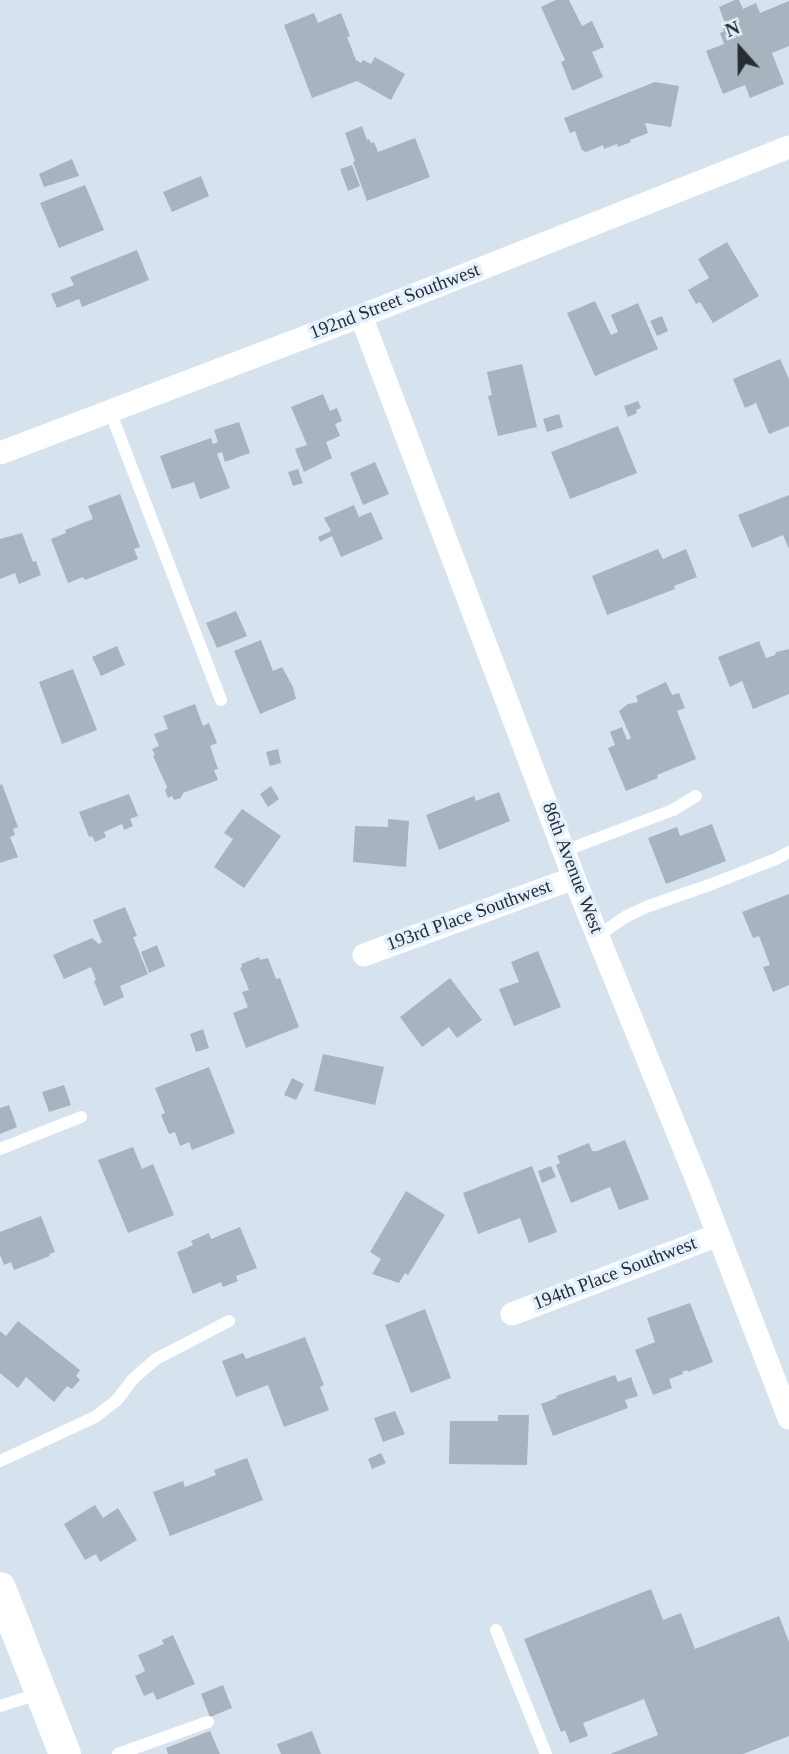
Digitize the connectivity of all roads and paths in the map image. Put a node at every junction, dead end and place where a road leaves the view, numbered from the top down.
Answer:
1 (789, 147) edge
2 (361, 316) junction
3 (110, 411) junction
4 (0, 453) edge
5 (221, 700) dead end
6 (696, 796) dead end
7 (564, 851) junction
8 (789, 852) edge
9 (574, 878) junction
10 (598, 936) junction
11 (364, 955) dead end
12 (81, 1117) dead end
13 (0, 1149) edge
14 (718, 1235) junction
15 (512, 1314) dead end
16 (229, 1321) dead end
17 (789, 1418) edge
18 (0, 1461) edge
19 (0, 1588) edge
20 (496, 1630) dead end
21 (41, 1692) junction
22 (0, 1706) edge
23 (208, 1722) dead end
24 (65, 1754) edge
25 (118, 1754) edge
26 (546, 1754) edge

1 - 2 street, 192nd Street Southwest
2 - 3 street, 192nd Street Southwest
2 - 7 street, 86th Avenue West
3 - 4 street, 192nd Street Southwest
3 - 5 lane
6 - 7 lane
7 - 9 street, 86th Avenue West
8 - 10 lane
9 - 10 street, 86th Avenue West
9 - 11 street, 193rd Place Southwest
10 - 14 street, 86th Avenue West
12 - 13 lane
14 - 15 street, 194th Place Southwest
14 - 17 street, 86th Avenue West
16 - 18 lane
19 - 21 street
20 - 26 lane
21 - 22 lane
21 - 24 street
23 - 25 lane

